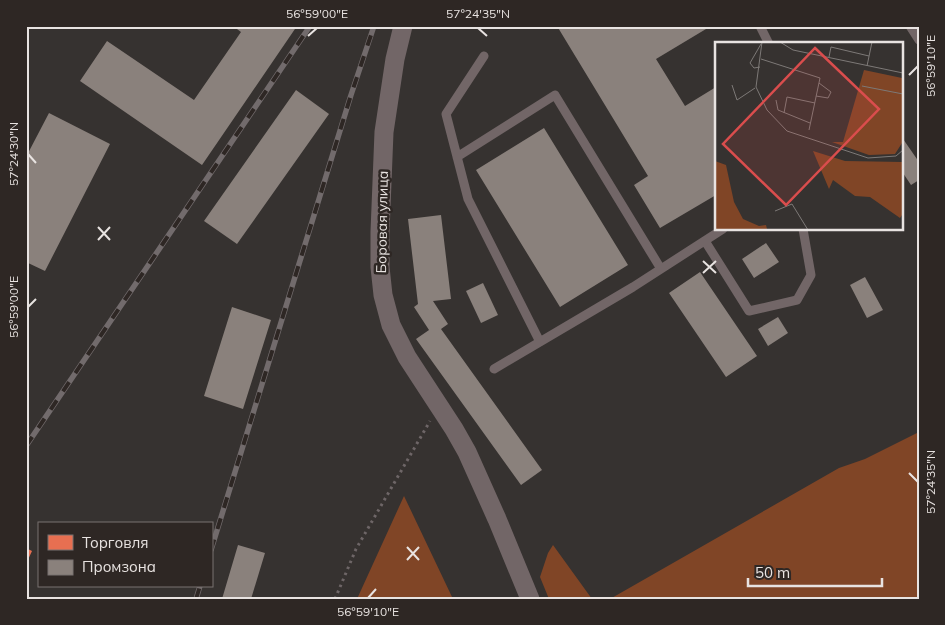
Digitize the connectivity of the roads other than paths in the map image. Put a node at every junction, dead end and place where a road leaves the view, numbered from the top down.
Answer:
1 (403, 26) edge
2 (760, 26) edge
3 (910, 26) edge
4 (919, 40) edge
5 (768, 42) edge
6 (484, 56) dead end
7 (457, 157) junction
8 (721, 230) edge
9 (803, 230) edge
10 (705, 240) junction
11 (661, 269) junction
12 (540, 342) junction
13 (494, 369) dead end
14 (530, 599) edge

1 - 14 street, Боровая улица
2 - 5 lane
3 - 4 lane
6 - 7 lane
7 - 11 lane
7 - 12 lane
8 - 10 lane
9 - 10 lane
10 - 11 lane
11 - 12 lane
12 - 13 lane

